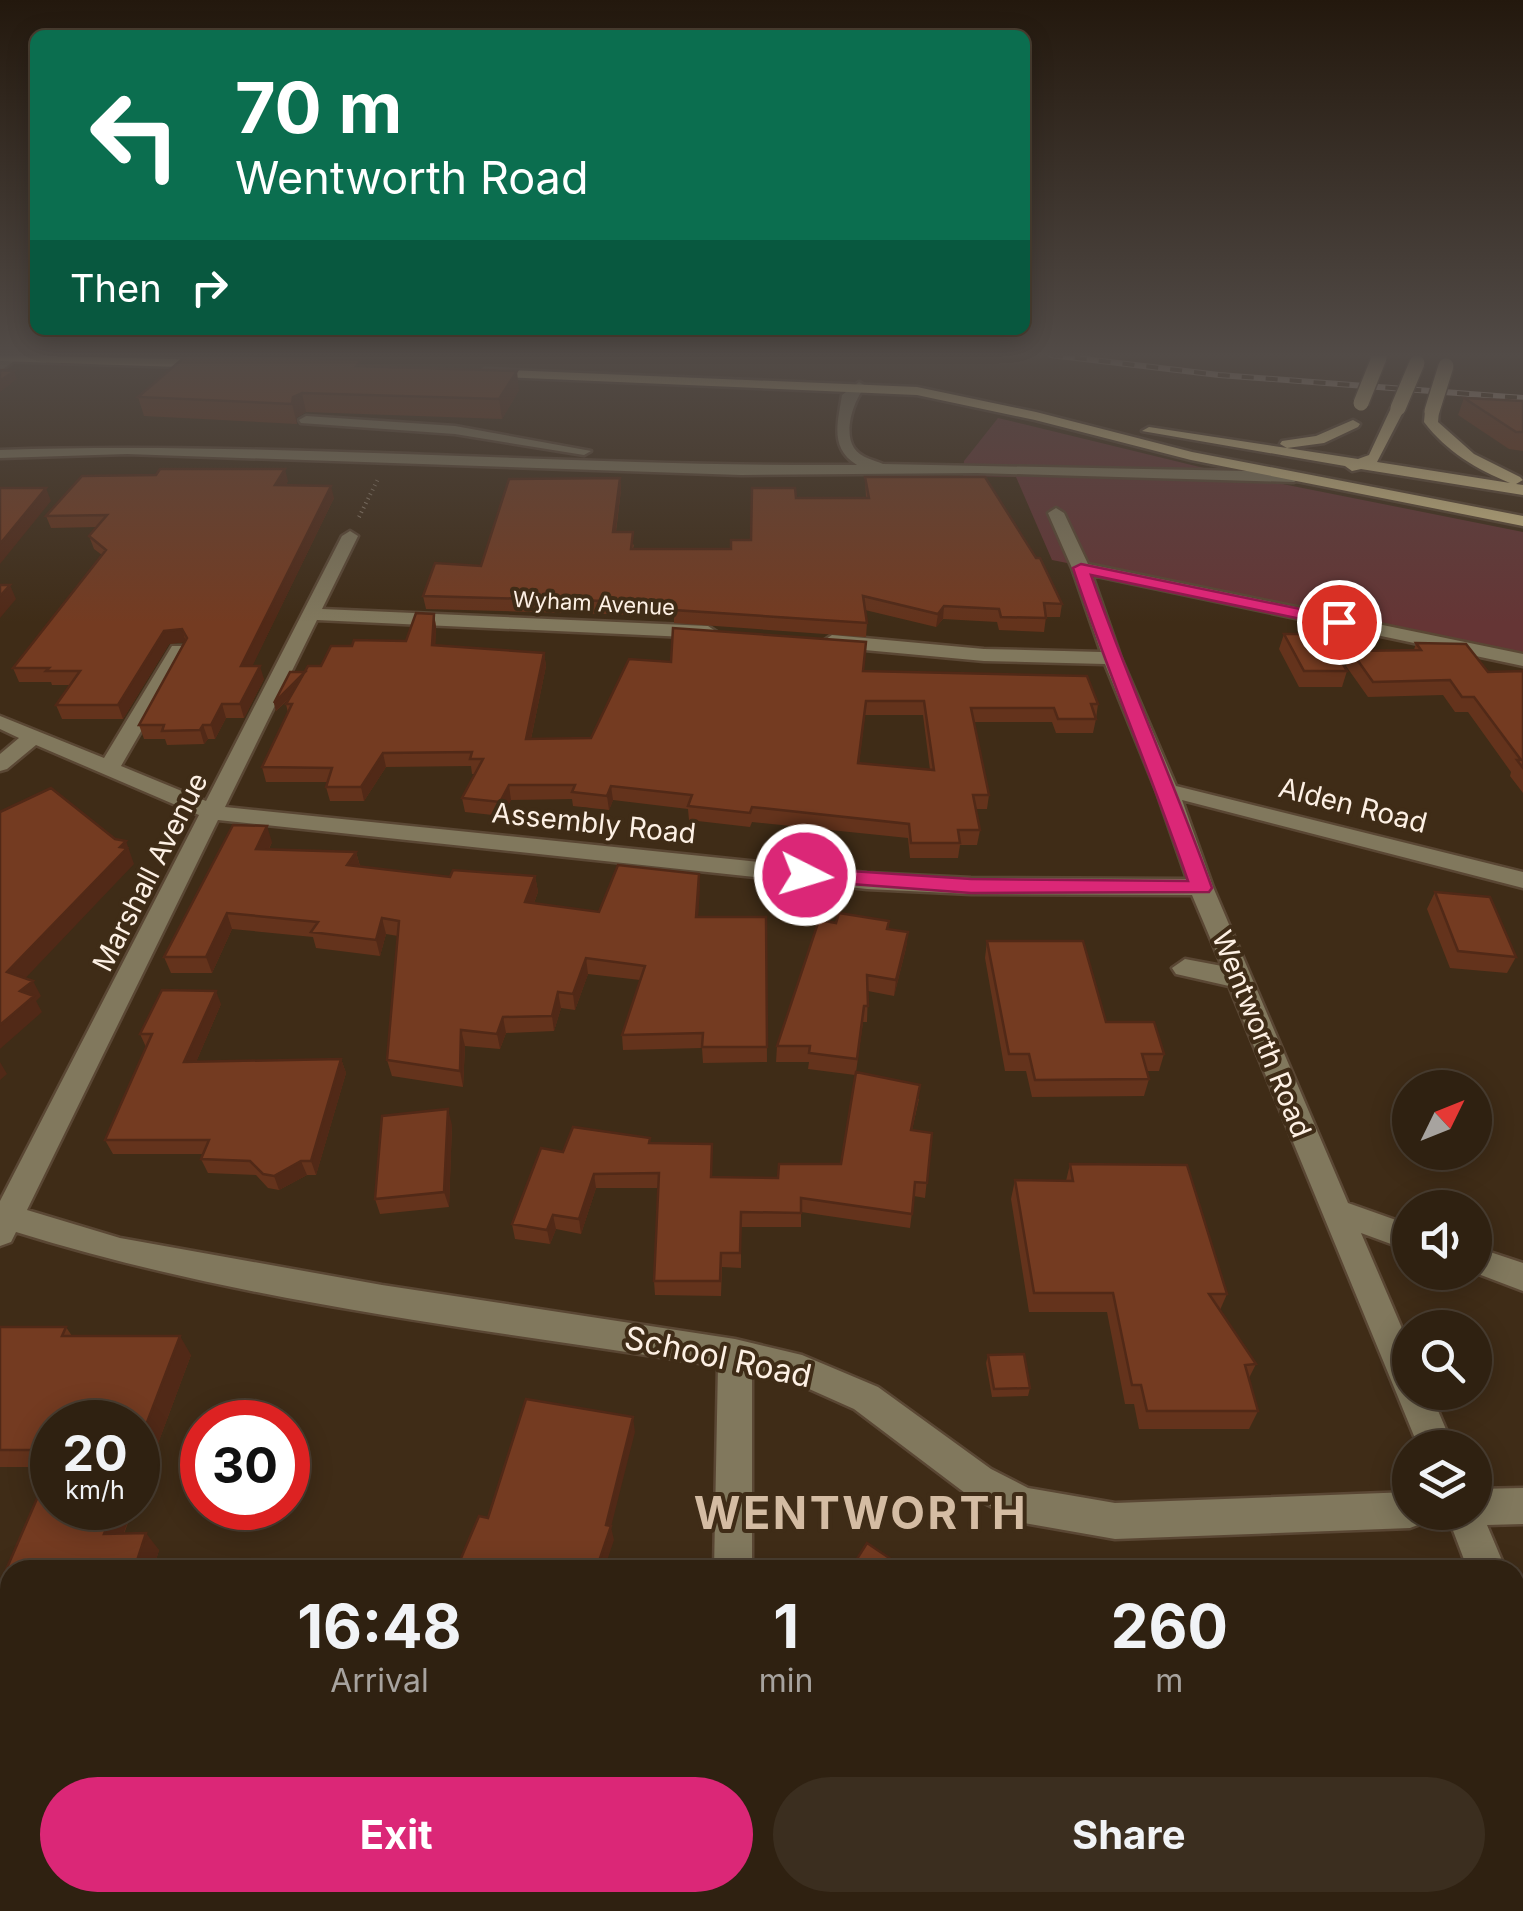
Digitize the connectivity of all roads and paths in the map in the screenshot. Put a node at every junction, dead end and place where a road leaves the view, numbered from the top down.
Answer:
1 (541, 444) edge
2 (843, 444) edge
3 (845, 444) edge
4 (1140, 444) edge
5 (1235, 444) edge
6 (1270, 444) edge
7 (1347, 444) edge
8 (1381, 444) edge
9 (1450, 444) edge
10 (1248, 446) junction
11 (0, 454) edge
12 (1356, 464) junction
13 (669, 468) junction
14 (895, 469) junction
15 (741, 470) junction
16 (1294, 477) junction
17 (1523, 487) edge
18 (1523, 508) edge
19 (1056, 513) dead end
20 (1523, 521) edge
21 (350, 536) dead end
22 (1081, 568) junction
23 (313, 614) junction
24 (720, 633) edge
25 (816, 640) edge
26 (179, 650) edge
27 (1112, 658) junction
28 (1523, 660) edge
29 (0, 722) edge
30 (32, 736) junction
31 (0, 765) edge
32 (108, 769) junction
33 (1167, 790) junction
34 (214, 813) junction
35 (1523, 880) edge
36 (1202, 888) junction
37 (1185, 968) dead end
38 (1240, 978) junction
39 (1335, 1212) junction
40 (3, 1222) edge
41 (1392, 1232) edge
42 (1492, 1266) edge
43 (1523, 1277) edge
44 (1392, 1345) edge
45 (735, 1354) junction
46 (1523, 1506) edge
47 (1492, 1507) edge
48 (1392, 1511) edge
49 (1471, 1530) edge
50 (733, 1560) edge
51 (1484, 1560) edge

1 - 13 street
2 - 15 street
3 - 14 street
4 - 16 main road
5 - 10 main road
6 - 10 main road
7 - 12 main road
8 - 12 main road, bridge
9 - 17 main road, bridge
10 - 12 main road
11 - 13 street
12 - 16 main road
12 - 17 main road
12 - 18 main road
13 - 15 street
14 - 15 street
14 - 16 street
16 - 20 main road
19 - 22 street, Wentworth Road
21 - 23 street, Marshall Avenue
22 - 27 street, Wentworth Road
22 - 28 street
23 - 24 street, Wyham Avenue
23 - 34 street, Marshall Avenue
25 - 27 street
26 - 32 street
27 - 33 street, Wentworth Road
29 - 30 street, Assembly Road
30 - 31 street
30 - 32 street, Assembly Road
32 - 34 street, Assembly Road
33 - 35 street, Alden Road
33 - 36 street, Wentworth Road
34 - 36 street, Assembly Road
34 - 40 street, Marshall Avenue
36 - 38 street, Wentworth Road
37 - 38 street
38 - 39 street, Wentworth Road
39 - 41 street
39 - 44 street, Wentworth Road
40 - 45 street, School Road
42 - 43 street
45 - 48 street, School Road
45 - 50 street
46 - 47 street
49 - 51 street

